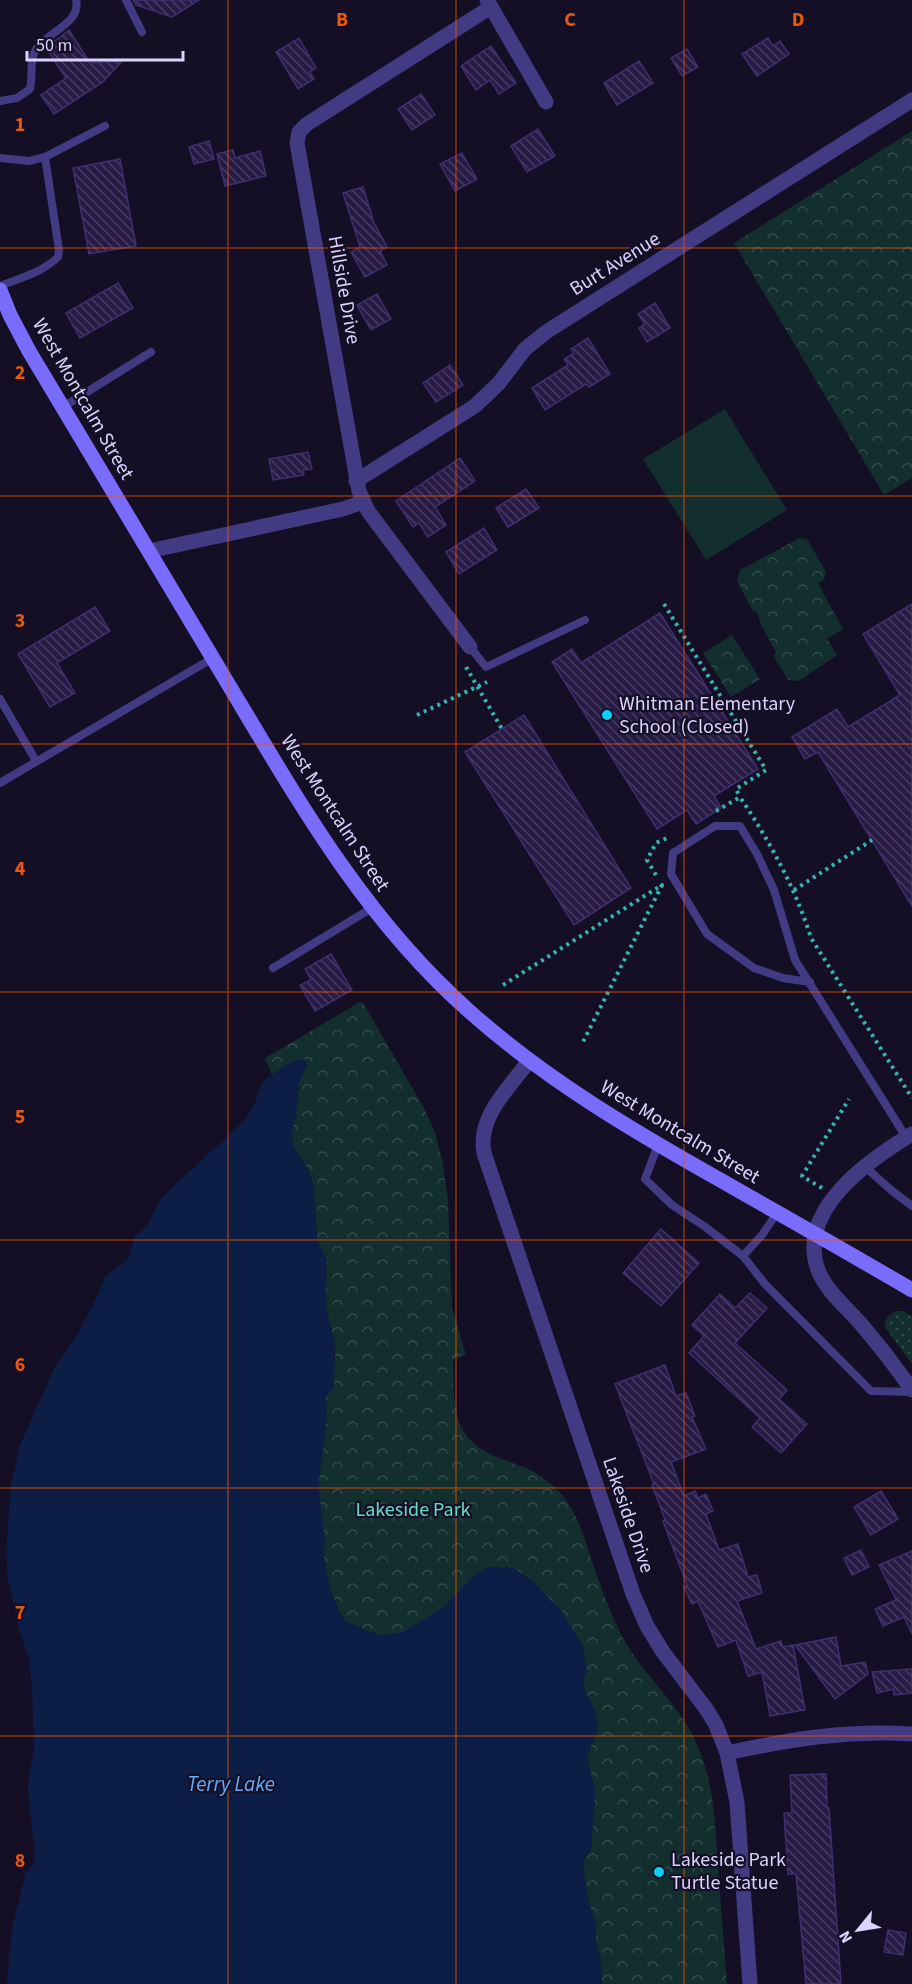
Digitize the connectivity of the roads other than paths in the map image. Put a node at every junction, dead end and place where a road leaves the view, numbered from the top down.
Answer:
1 (76, 0) edge
2 (126, 0) edge
3 (489, 3) edge
4 (142, 32) dead end
5 (912, 100) edge
6 (0, 101) edge
7 (546, 102) dead end
8 (105, 126) dead end
9 (45, 157) junction
10 (0, 158) edge
11 (0, 288) edge
12 (151, 352) dead end
13 (63, 407) junction
14 (356, 481) junction
15 (363, 502) junction
16 (149, 551) junction
17 (585, 620) dead end
18 (465, 653) joint
19 (213, 658) junction
20 (0, 699) edge
21 (36, 761) junction
22 (0, 783) edge
23 (372, 908) junction
24 (273, 968) dead end
25 (810, 982) junction
26 (530, 1061) junction
27 (909, 1136) edge
28 (658, 1145) junction
29 (864, 1166) junction
30 (912, 1206) edge
31 (777, 1213) junction
32 (816, 1235) junction
33 (743, 1256) junction
34 (912, 1290) edge
35 (912, 1391) edge
36 (912, 1734) edge
37 (727, 1753) junction
38 (750, 1984) edge

1 - 6 lane
2 - 4 lane
3 - 7 street
3 - 14 street, Hillside Drive
5 - 14 street, Burt Avenue
8 - 9 lane
9 - 10 lane
9 - 11 lane
11 - 13 main road, West Montcalm Street
12 - 13 lane
13 - 16 main road, West Montcalm Street
14 - 15 street, Hillside Drive
15 - 16 street
15 - 18 street, Hillside Drive
16 - 19 main road, West Montcalm Street
17 - 18 lane
19 - 21 lane
19 - 23 main road, West Montcalm Street
20 - 21 lane
21 - 22 lane
23 - 24 lane
23 - 26 main road, West Montcalm Street
25 - 25 lane
25 - 27 lane
26 - 28 main road, West Montcalm Street
26 - 37 street, Lakeside Drive
27 - 29 street
28 - 31 main road, West Montcalm Street
28 - 33 lane
29 - 30 lane
29 - 32 street
31 - 32 main road, West Montcalm Street
31 - 33 lane
32 - 34 main road, West Montcalm Street
32 - 35 street
33 - 35 lane
36 - 37 street
37 - 38 street, Lakeside Drive

